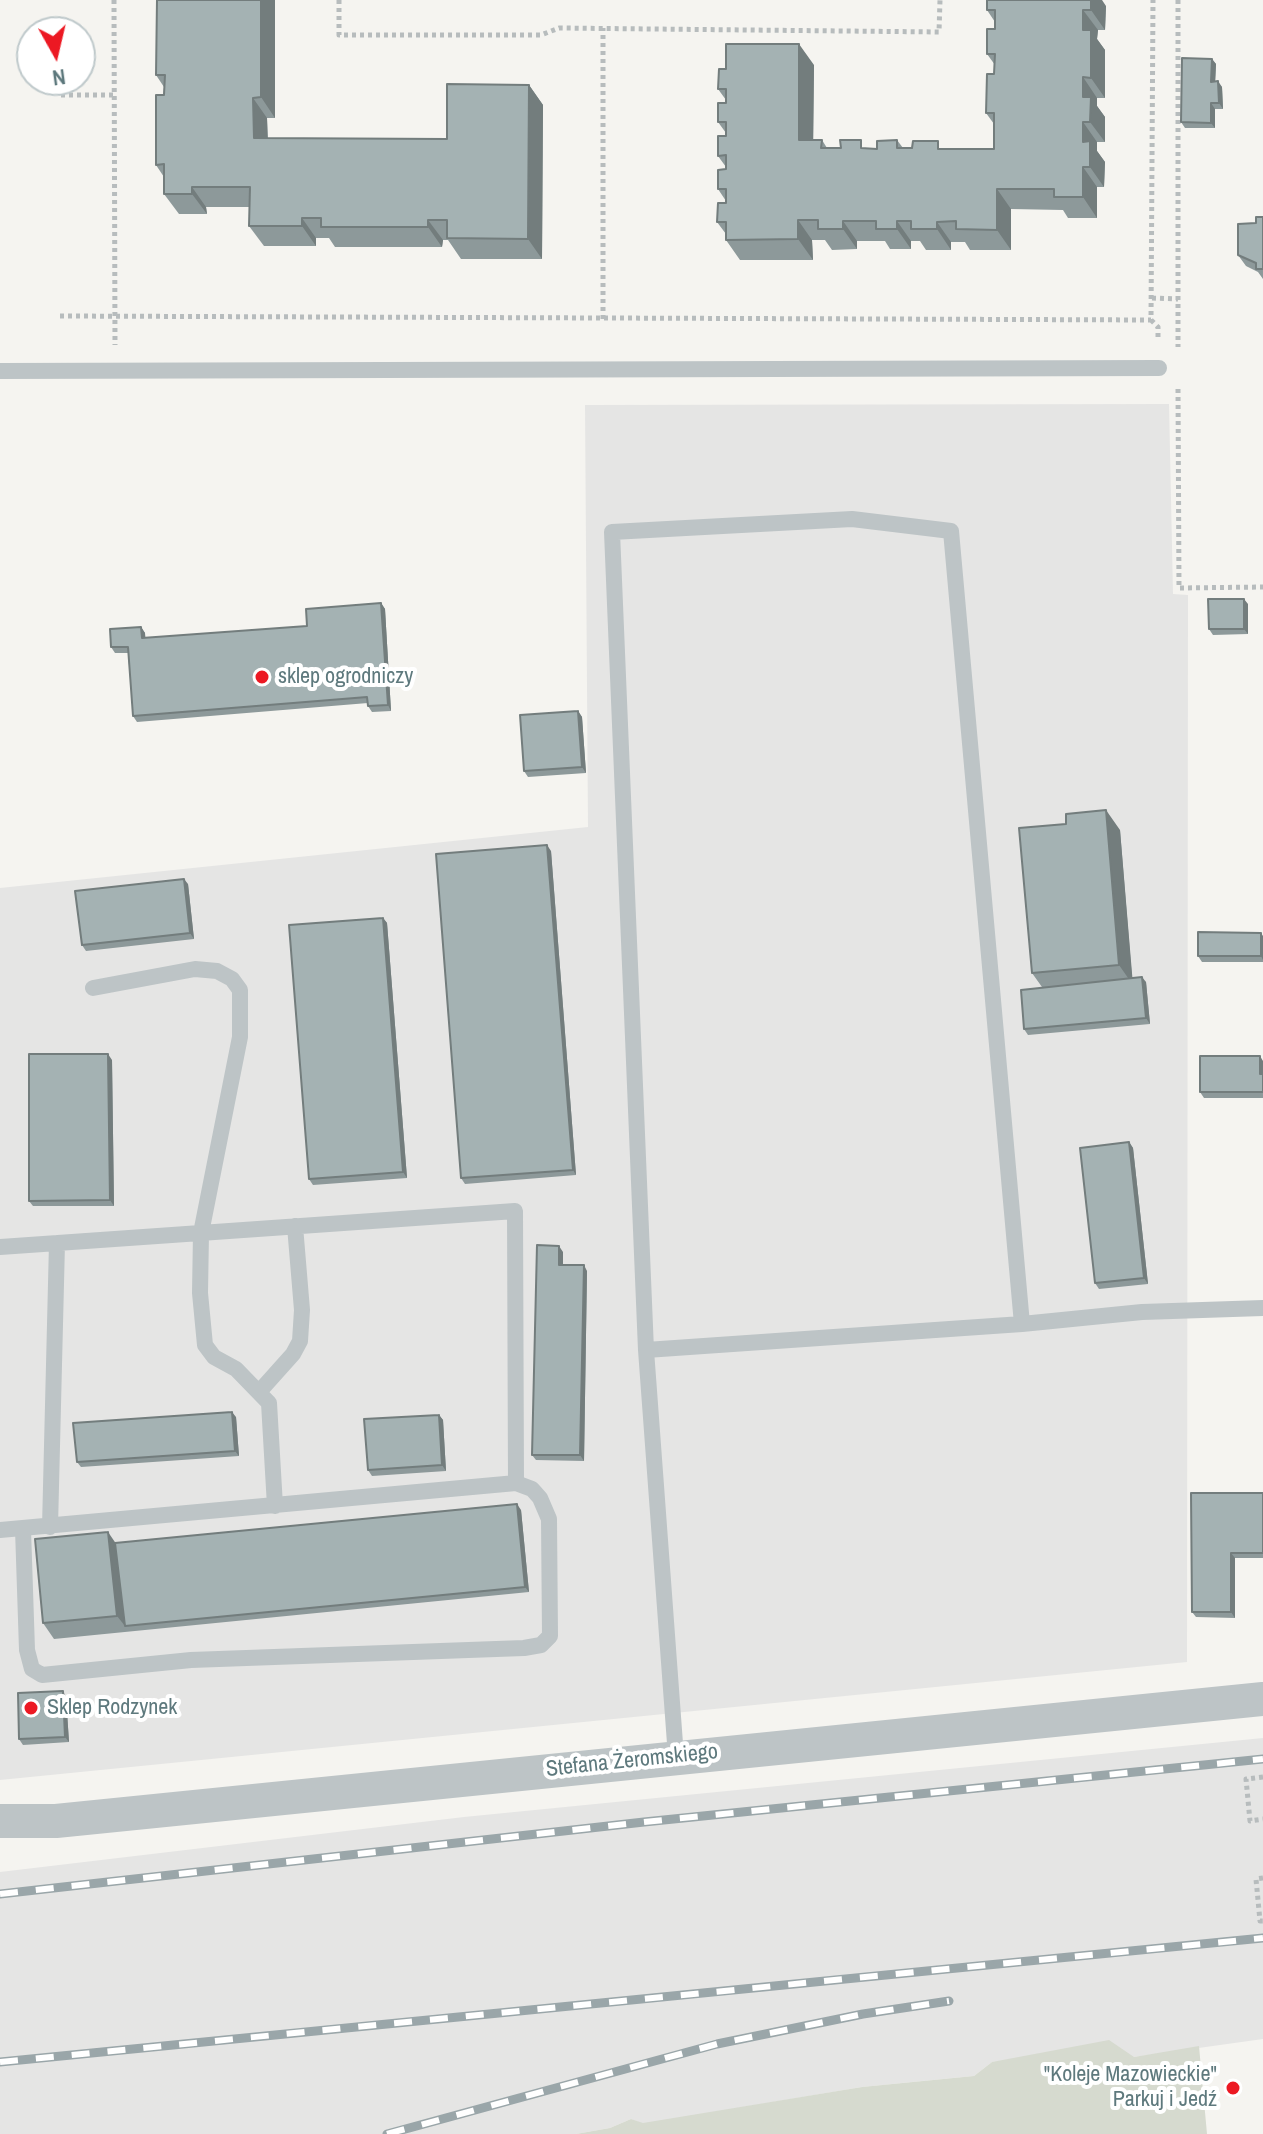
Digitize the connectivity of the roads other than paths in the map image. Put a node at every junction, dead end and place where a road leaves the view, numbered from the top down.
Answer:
1 (1159, 368) dead end
2 (0, 371) edge
3 (93, 988) dead end
4 (295, 1226) junction
5 (201, 1233) junction
6 (57, 1243) junction
7 (0, 1247) edge
8 (1263, 1308) edge
9 (1022, 1324) junction
10 (646, 1350) junction
11 (259, 1392) junction
12 (516, 1483) junction
13 (275, 1506) junction
14 (50, 1527) junction
15 (23, 1529) junction
16 (0, 1530) edge
17 (1263, 1699) edge
18 (676, 1757) junction
19 (0, 1821) edge

1 - 2 lane
3 - 5 lane
4 - 5 lane
4 - 11 lane
4 - 12 lane
5 - 6 lane
5 - 11 lane
6 - 7 lane
6 - 14 lane
8 - 9 lane
9 - 10 lane
9 - 10 lane
10 - 18 lane
11 - 13 lane
12 - 13 lane
12 - 15 lane
13 - 14 lane
14 - 15 lane
15 - 16 lane
17 - 18 street, Stefana Żeromskiego
18 - 19 street, Stefana Żeromskiego

